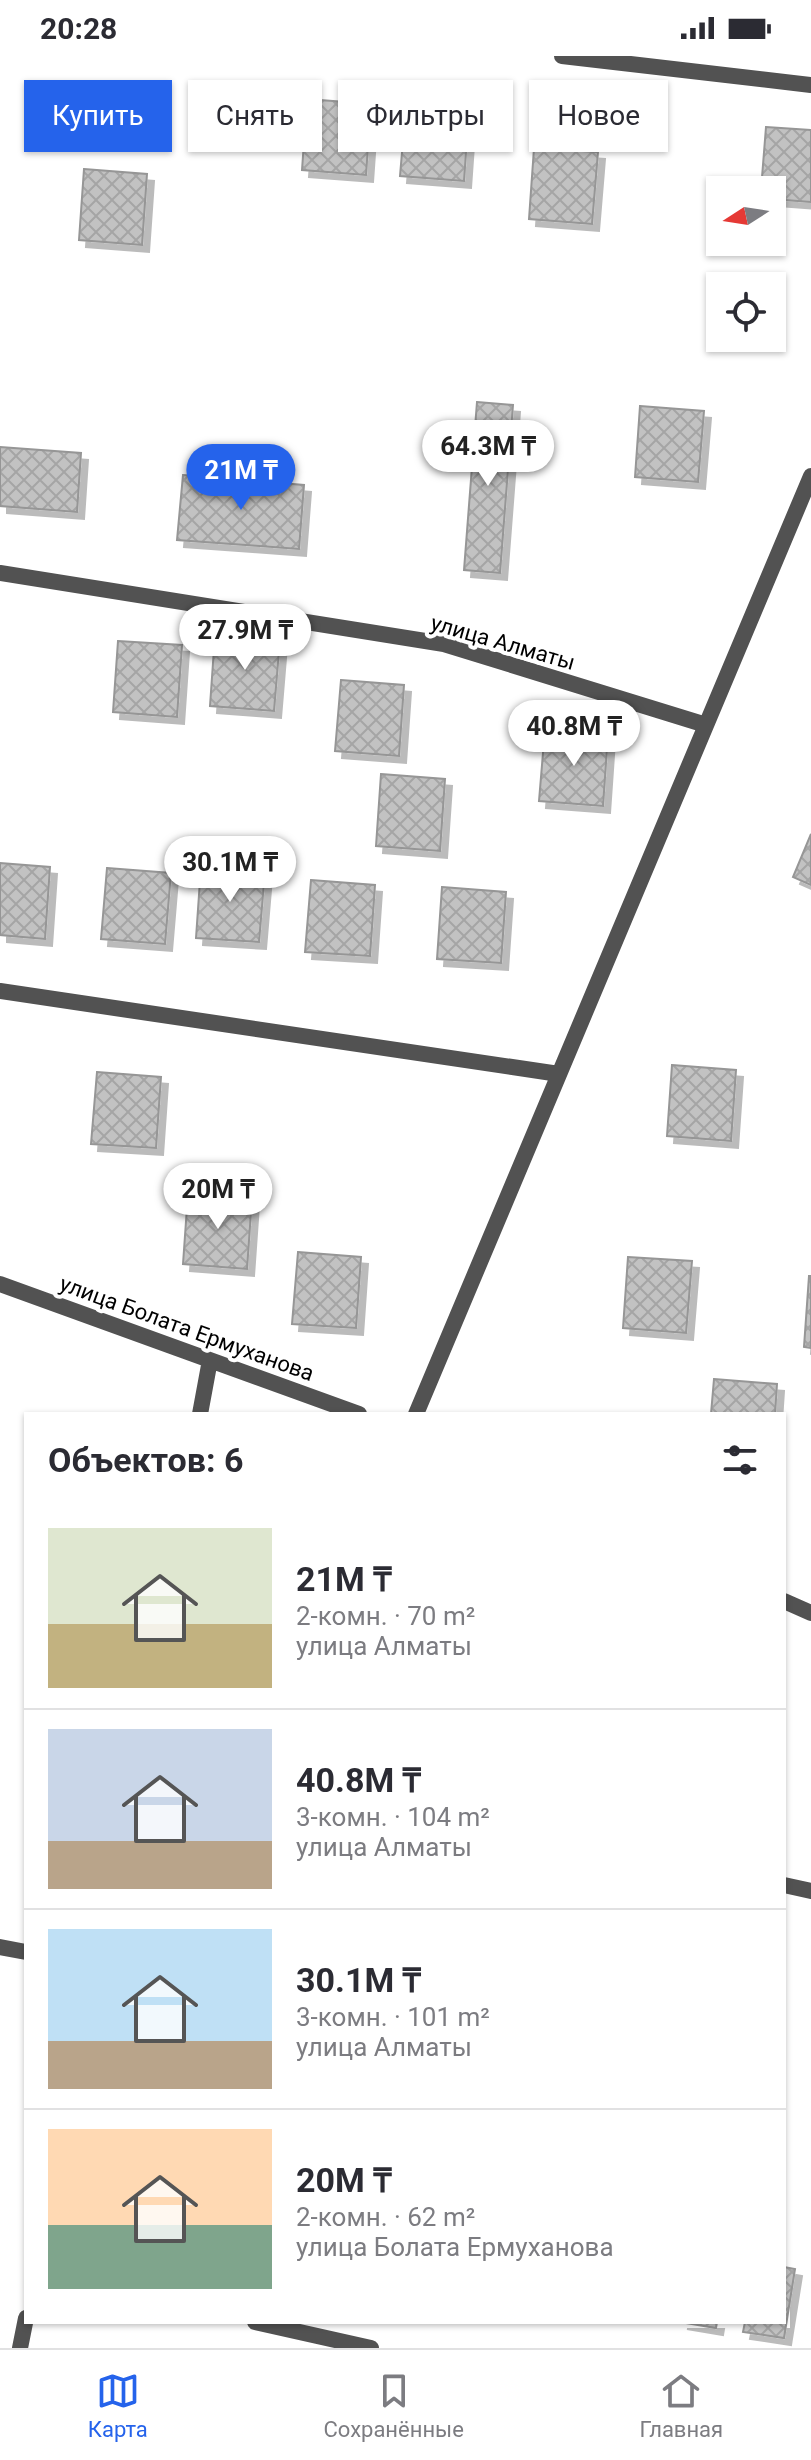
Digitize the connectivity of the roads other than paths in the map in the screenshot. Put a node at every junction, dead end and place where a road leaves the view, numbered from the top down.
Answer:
1 (562, 56) edge
2 (811, 85) edge
3 (811, 476) edge
4 (0, 573) edge
5 (706, 725) junction
6 (0, 991) edge
7 (559, 1074) junction
8 (0, 1284) edge
9 (210, 1360) junction
10 (200, 1412) edge
11 (353, 1412) edge
12 (417, 1412) edge
13 (786, 1602) edge
14 (811, 1612) edge
15 (786, 1885) edge
16 (811, 1891) edge
17 (0, 1947) edge
18 (24, 1952) edge
19 (25, 2324) edge
20 (264, 2324) edge
21 (20, 2348) edge
22 (371, 2348) edge

1 - 2 street
3 - 5 street
4 - 5 street, улица Алматы
5 - 7 street
6 - 7 street
7 - 12 street
8 - 9 street, улица Болата Ермуханова
9 - 10 street
9 - 11 street, улица Болата Ермуханова
13 - 14 street
15 - 16 street
17 - 18 street
19 - 21 street
20 - 22 street

